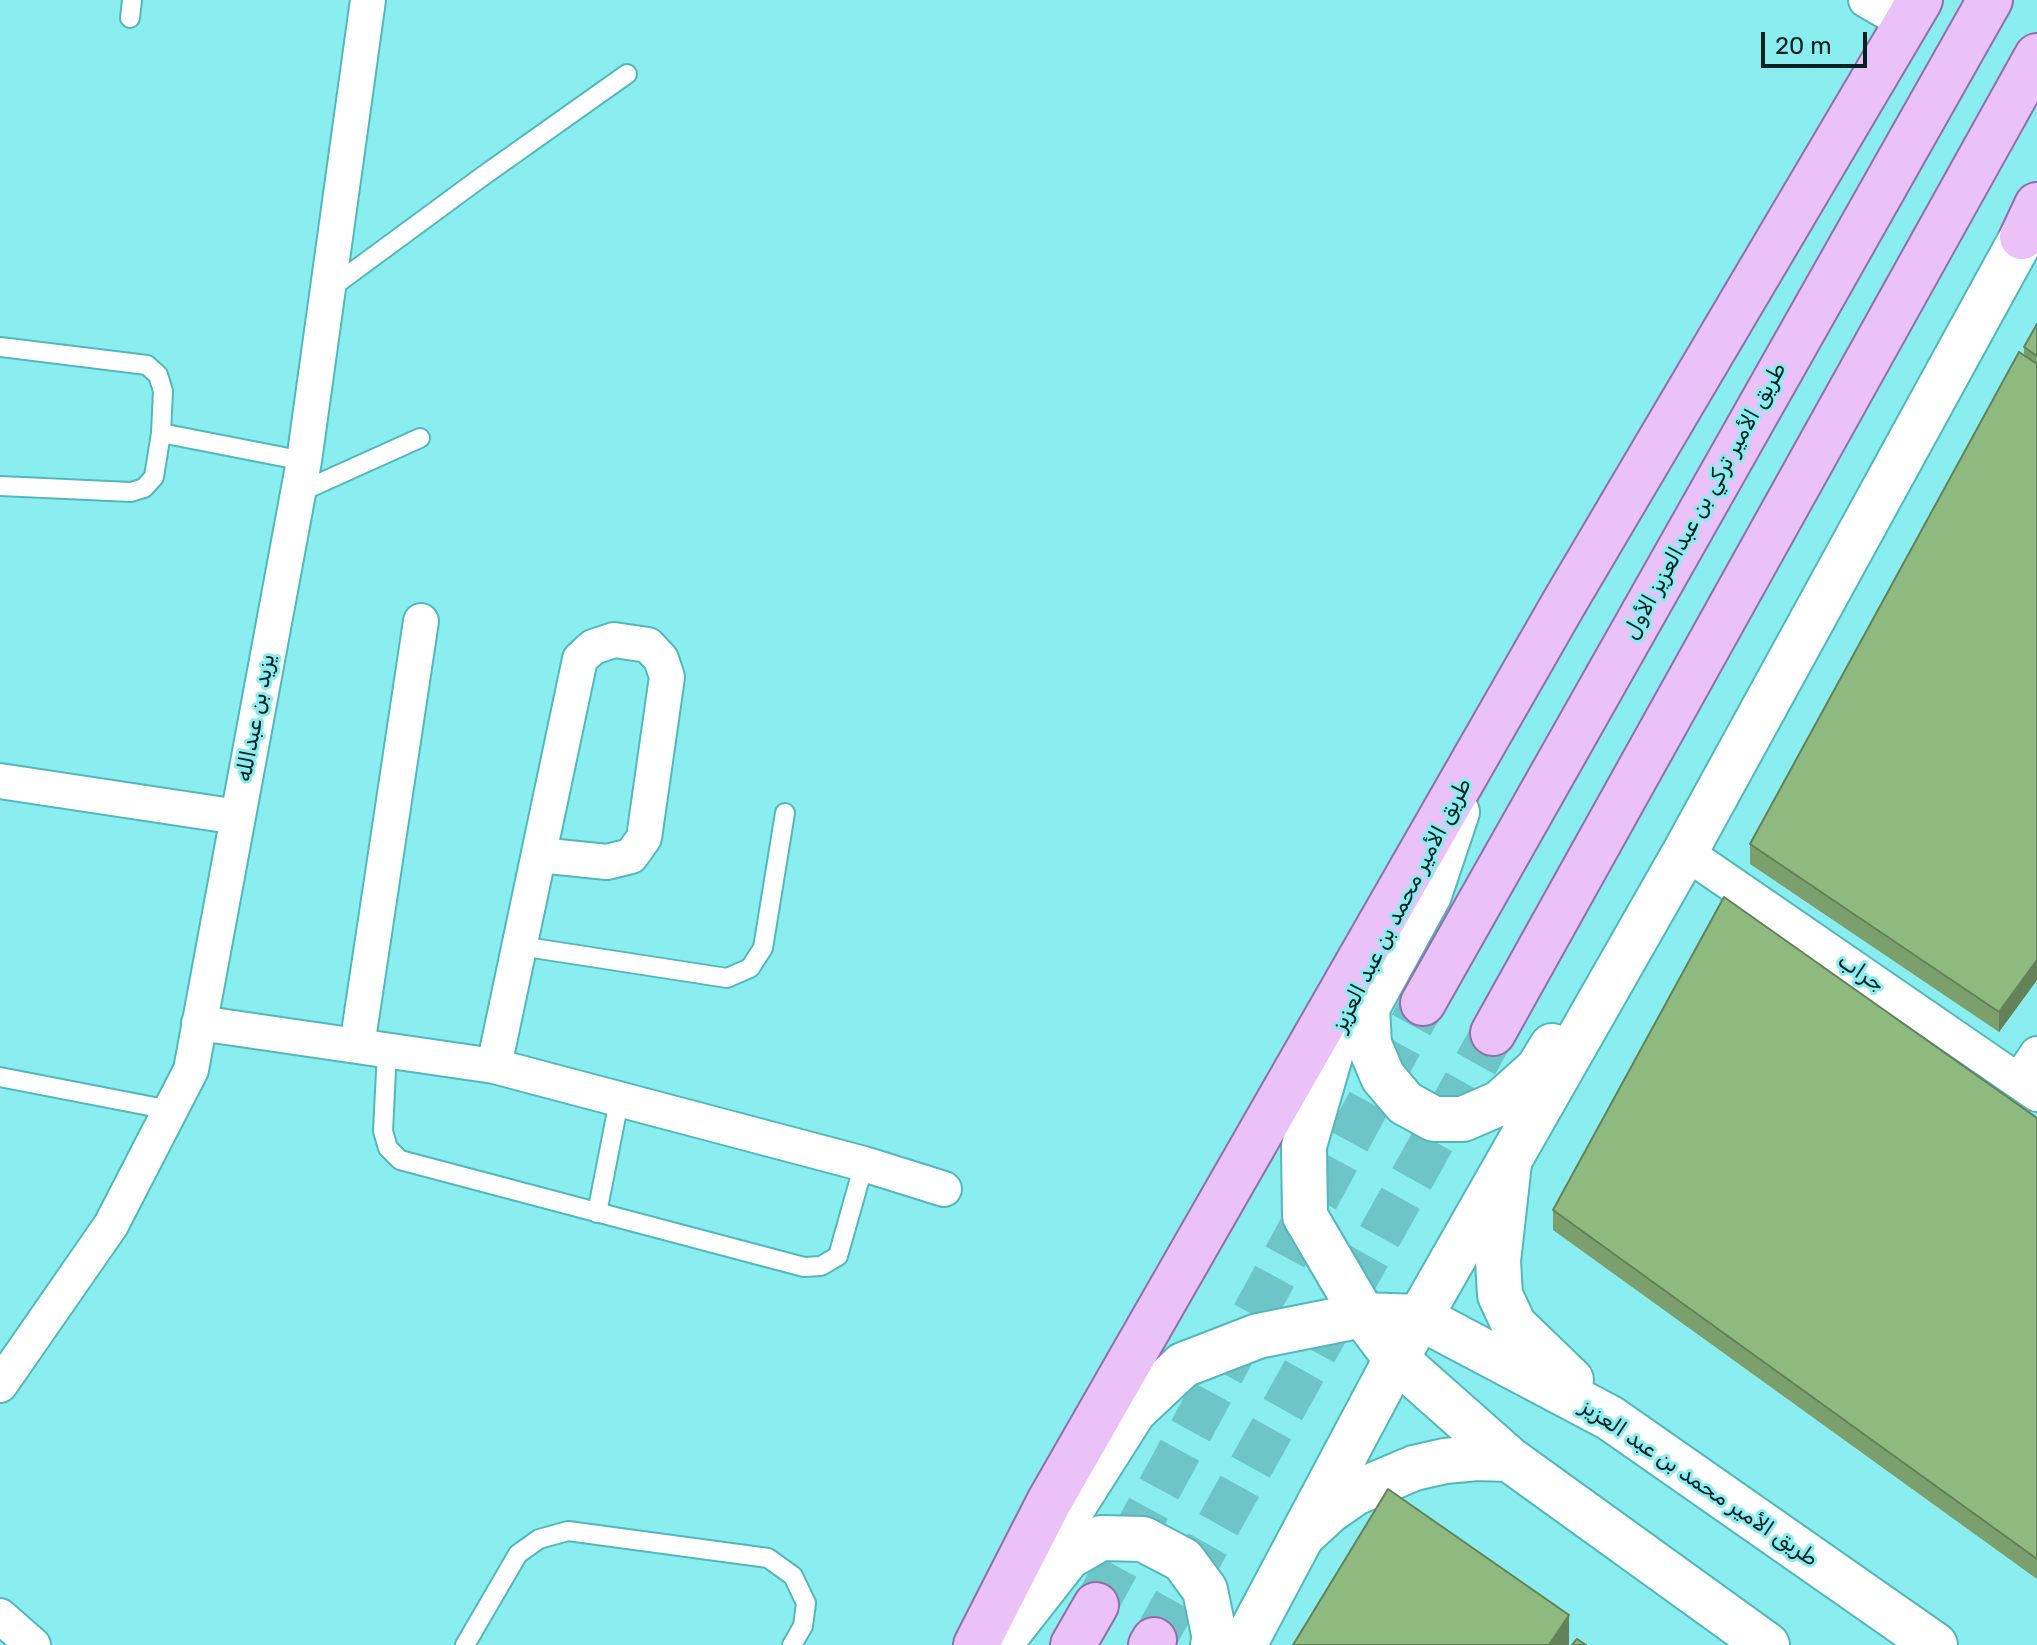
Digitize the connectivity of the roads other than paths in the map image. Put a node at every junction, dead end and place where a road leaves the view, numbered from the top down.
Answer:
1 (368, 0) edge
2 (1866, 0) edge
3 (1990, 0) edge
4 (1917, 8) edge
5 (2037, 56) edge
6 (627, 74) dead end
7 (2032, 217) edge
8 (328, 290) junction
9 (0, 347) edge
10 (161, 433) junction
11 (420, 438) dead end
12 (301, 477) junction
13 (0, 486) edge
14 (421, 621) dead end
15 (1473, 764) junction
16 (0, 781) edge
17 (785, 813) dead end
18 (238, 817) junction
19 (1685, 852) junction
20 (539, 855) junction
21 (520, 946) junction
22 (1423, 1003) tunnel mouth
23 (199, 1023) junction
24 (1493, 1033) tunnel mouth
25 (372, 1048) junction
26 (494, 1066) junction
27 (0, 1077) edge
28 (2031, 1077) edge
29 (619, 1101) junction
30 (170, 1110) junction
31 (1509, 1163) junction
32 (864, 1164) junction
33 (944, 1189) dead end
34 (597, 1213) junction
35 (1363, 1315) junction
36 (1419, 1317) junction
37 (1396, 1359) junction
38 (0, 1385) edge
39 (1610, 1418) junction
40 (1509, 1459) junction
41 (1305, 1533) junction
42 (1096, 1605) tunnel mouth
43 (0, 1616) edge
44 (33, 1645) edge
45 (465, 1645) edge
46 (792, 1645) edge
47 (976, 1645) edge
48 (986, 1645) edge
49 (999, 1645) edge
50 (1073, 1645) edge
51 (1213, 1645) edge
52 (1244, 1645) edge
53 (1767, 1645) edge
54 (1935, 1645) edge

1 - 8 street, يزيد بن عبدالله
2 - 4 street
3 - 22 main road, طريق الأمير تركي بن عبدالعزيز الأول
4 - 15 main road
5 - 24 main road
6 - 8 lane
7 - 19 main road
8 - 12 street, يزيد بن عبدالله
9 - 10 lane
10 - 12 lane
10 - 13 lane
11 - 12 lane
12 - 18 street, يزيد بن عبدالله
14 - 25 street
15 - 19 main road
15 - 35 main road, طريق الأمير محمد بن عبد العزيز
15 - 47 main road
16 - 18 street
17 - 21 lane
18 - 23 street, يزيد بن عبدالله
19 - 28 street, جراب
19 - 31 main road
20 - 20 street
20 - 21 street
21 - 26 street
23 - 25 street
23 - 30 street, يزيد بن عبدالله
25 - 26 street
25 - 34 lane
26 - 29 street
27 - 30 lane
29 - 32 street
29 - 34 lane
30 - 38 street, يزيد بن عبدالله
31 - 36 main road
31 - 39 main road
32 - 33 street
32 - 34 lane
35 - 36 main road, طريق الأمير محمد بن عبد العزيز
35 - 37 main road, طريق الأمير محمد بن عبد العزيز
35 - 48 main road, طريق الأمير محمد بن عبد العزيز
36 - 37 main road
36 - 39 main road, طريق الأمير محمد بن عبد العزيز
37 - 40 main road, طريق الأمير محمد بن عبد العزيز
37 - 41 main road
39 - 54 main road, طريق الأمير محمد بن عبد العزيز
40 - 41 main road
40 - 53 main road, طريق الأمير محمد بن عبد العزيز
41 - 52 main road
42 - 50 main road
43 - 44 street
45 - 46 lane
49 - 51 main road

